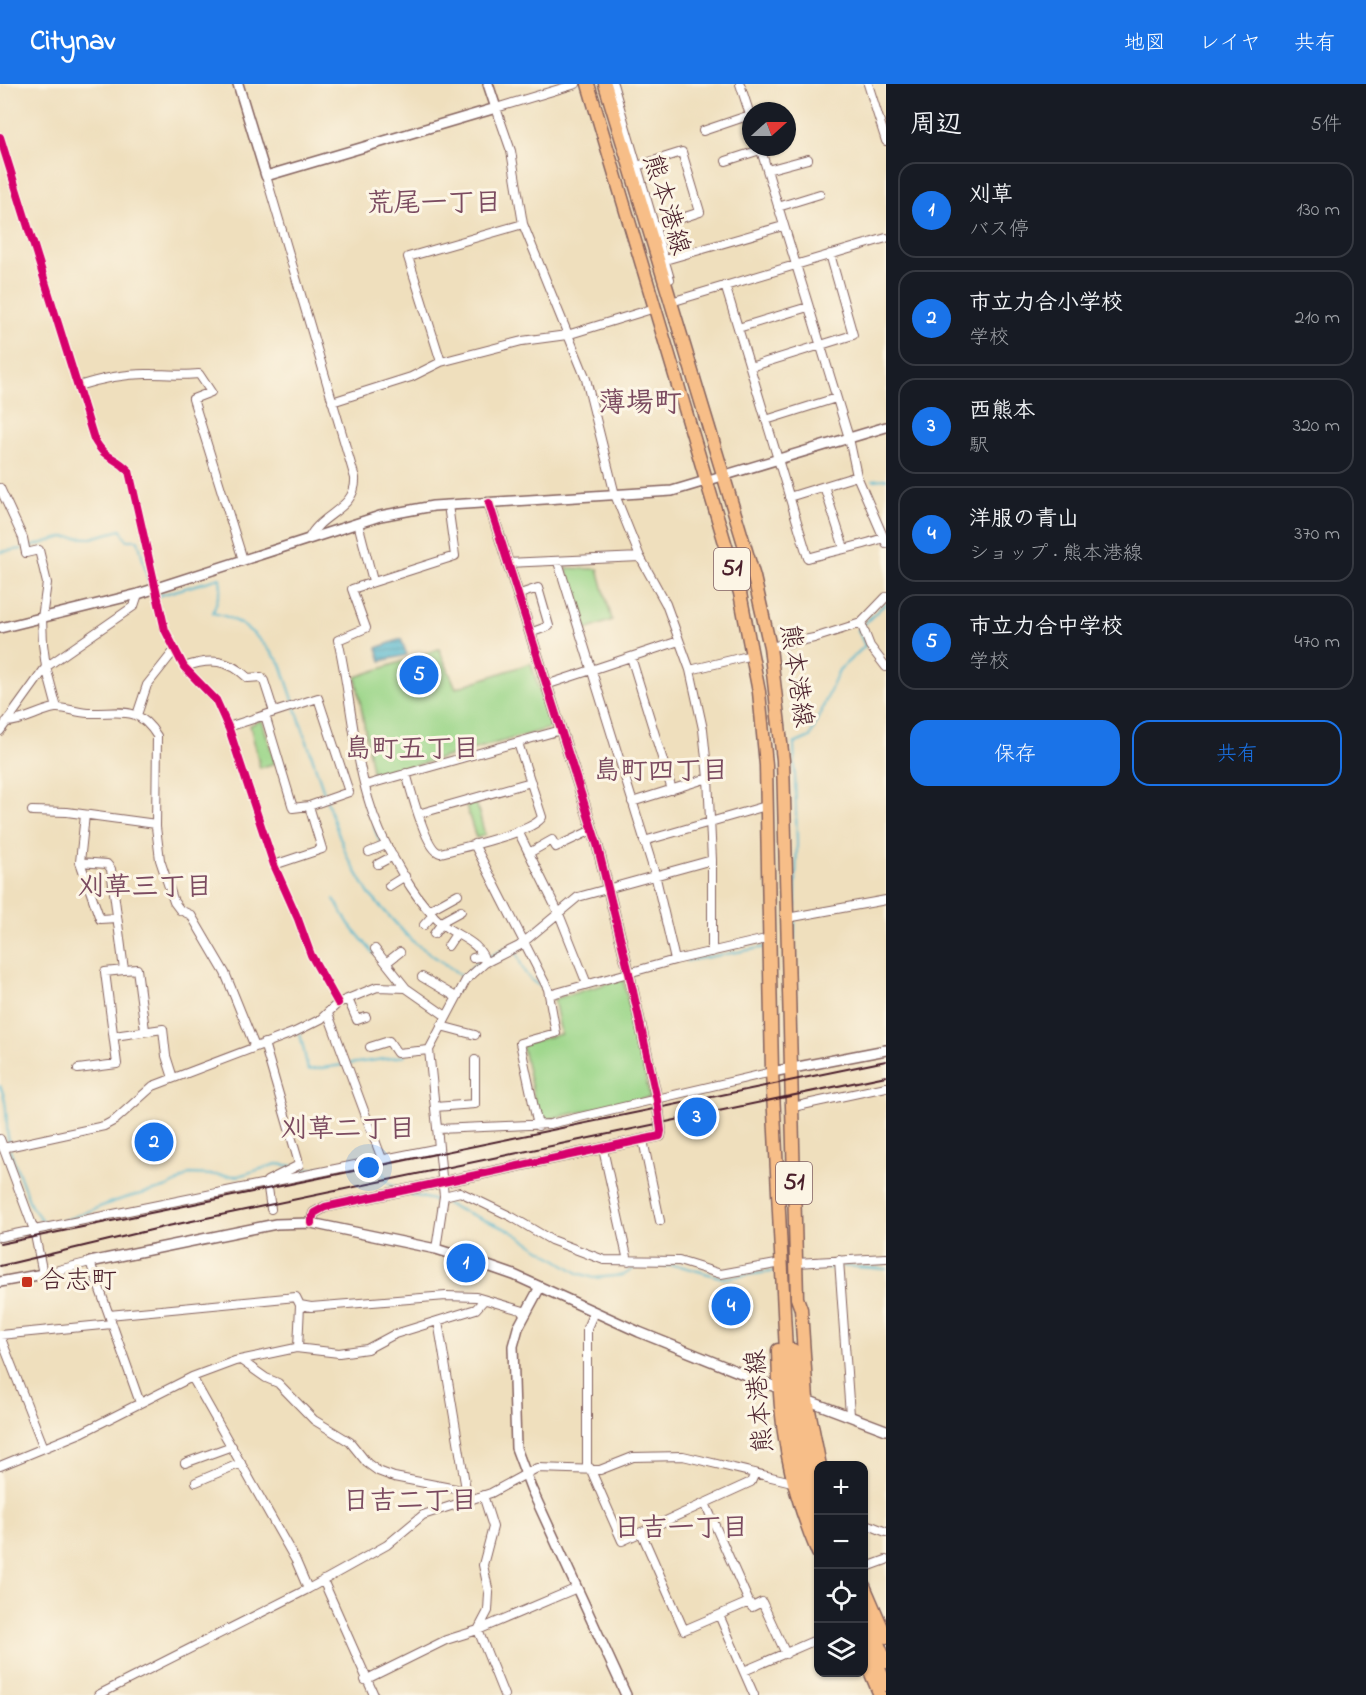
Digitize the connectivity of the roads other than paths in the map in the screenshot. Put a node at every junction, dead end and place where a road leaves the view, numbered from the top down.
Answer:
1 (238, 84) edge
2 (488, 84) edge
3 (576, 84) edge
4 (588, 84) edge
5 (605, 84) edge
6 (613, 84) edge
7 (740, 84) edge
8 (868, 84) edge
9 (745, 102) edge
10 (496, 108) junction
11 (742, 119) edge
12 (703, 131) dead end
13 (0, 137) edge
14 (886, 141) edge
15 (742, 155) edge
16 (762, 156) edge
17 (808, 159) dead end
18 (726, 161) dead end
19 (637, 166) junction
20 (767, 170) junction
21 (266, 176) junction
22 (820, 194) dead end
23 (778, 207) junction
24 (523, 224) junction
25 (783, 226) junction
26 (655, 227) junction
27 (886, 238) edge
28 (830, 254) junction
29 (665, 260) junction
30 (795, 265) junction
31 (670, 279) dead end
32 (725, 285) junction
33 (671, 302) junction
34 (808, 307) junction
35 (655, 308) junction
36 (738, 328) junction
37 (567, 335) junction
38 (819, 345) junction
39 (441, 362) junction
40 (750, 368) junction
41 (78, 386) junction
42 (836, 398) junction
43 (332, 402) junction
44 (766, 420) junction
45 (886, 427) edge
46 (849, 438) junction
47 (778, 460) junction
48 (724, 476) junction
49 (857, 476) junction
50 (705, 483) junction
51 (824, 486) junction
52 (0, 488) edge
53 (615, 495) junction
54 (789, 497) junction
55 (489, 502) junction
56 (448, 505) junction
57 (358, 523) junction
58 (309, 538) junction
59 (885, 540) edge
60 (844, 548) junction
61 (640, 557) junction
62 (243, 560) junction
63 (558, 562) junction
64 (507, 563) junction
65 (373, 581) junction
66 (155, 588) junction
67 (138, 594) junction
68 (518, 595) junction
69 (886, 597) edge
70 (42, 618) junction
71 (861, 623) junction
72 (0, 628) edge
73 (530, 633) junction
74 (679, 641) junction
75 (770, 647) junction
76 (174, 651) junction
77 (752, 655) junction
78 (631, 657) junction
79 (46, 667) junction
80 (184, 667) junction
81 (886, 668) edge
82 (590, 670) junction
83 (690, 670) junction
84 (546, 685) junction
85 (57, 708) junction
86 (274, 712) junction
87 (137, 715) junction
88 (265, 715) junction
89 (6, 722) junction
90 (228, 727) junction
91 (561, 730) junction
92 (0, 731) edge
93 (518, 743) junction
94 (406, 773) junction
95 (708, 778) junction
96 (531, 782) junction
97 (366, 784) junction
98 (672, 790) junction
99 (632, 802) junction
100 (309, 806) junction
101 (766, 806) junction
102 (32, 811) dead end
103 (418, 814) junction
104 (85, 815) junction
105 (709, 821) junction
106 (156, 824) junction
107 (592, 830) junction
108 (518, 831) junction
109 (644, 841) junction
110 (474, 844) junction
111 (386, 845) junction
112 (369, 852) dead end
113 (529, 853) junction
114 (393, 856) junction
115 (712, 860) junction
116 (80, 862) junction
117 (378, 864) dead end
118 (274, 865) junction
119 (655, 874) junction
120 (405, 876) junction
121 (389, 886) dead end
122 (608, 887) junction
123 (458, 894) dead end
124 (886, 900) edge
125 (460, 911) dead end
126 (431, 913) junction
127 (559, 914) junction
128 (117, 918) junction
129 (788, 918) junction
130 (441, 923) junction
131 (424, 925) dead end
132 (434, 934) dead end
133 (456, 934) junction
134 (770, 938) junction
135 (524, 942) junction
136 (448, 946) dead end
137 (375, 949) dead end
138 (400, 952) dead end
139 (712, 952) junction
140 (473, 958) dead end
141 (484, 959) junction
142 (675, 960) junction
143 (386, 963) junction
144 (124, 970) junction
145 (629, 973) junction
146 (422, 977) dead end
147 (587, 984) junction
148 (406, 988) junction
149 (549, 995) junction
150 (456, 997) junction
151 (348, 999) junction
152 (338, 1003) junction
153 (328, 1014) junction
154 (446, 1016) junction
155 (366, 1017) dead end
156 (441, 1026) junction
157 (145, 1030) junction
158 (475, 1035) dead end
159 (114, 1036) junction
160 (264, 1043) junction
161 (255, 1047) junction
162 (370, 1047) dead end
163 (429, 1050) junction
164 (886, 1050) edge
165 (475, 1060) dead end
166 (792, 1068) junction
167 (78, 1070) dead end
168 (772, 1072) junction
169 (173, 1077) junction
170 (886, 1087) edge
171 (657, 1100) junction
172 (435, 1107) junction
173 (793, 1107) junction
174 (538, 1126) junction
175 (438, 1129) junction
176 (643, 1140) junction
177 (2, 1144) edge
178 (440, 1148) junction
179 (603, 1149) junction
180 (382, 1159) junction
181 (442, 1181) junction
182 (266, 1185) junction
183 (444, 1196) junction
184 (778, 1204) junction
185 (271, 1209) dead end
186 (660, 1221) dead end
187 (311, 1223) junction
188 (35, 1232) junction
189 (0, 1238) edge
190 (436, 1249) junction
191 (886, 1258) edge
192 (839, 1260) junction
193 (627, 1261) junction
194 (90, 1262) junction
195 (796, 1263) junction
196 (776, 1264) junction
197 (43, 1274) junction
198 (0, 1282) edge
199 (540, 1287) junction
200 (484, 1300) junction
201 (300, 1305) junction
202 (527, 1312) junction
203 (594, 1312) junction
204 (110, 1320) junction
205 (438, 1321) junction
206 (0, 1336) edge
207 (298, 1348) junction
208 (242, 1361) junction
209 (192, 1377) junction
210 (793, 1394) junction
211 (140, 1403) junction
212 (850, 1415) junction
213 (886, 1430) edge
214 (232, 1446) junction
215 (44, 1448) junction
216 (818, 1461) edge
217 (186, 1462) dead end
218 (242, 1463) junction
219 (0, 1466) edge
220 (589, 1468) junction
221 (525, 1473) junction
222 (755, 1473) junction
223 (196, 1482) dead end
224 (792, 1482) junction
225 (814, 1483) edge
226 (467, 1495) junction
227 (483, 1495) junction
228 (705, 1503) junction
229 (815, 1515) edge
230 (868, 1525) edge
231 (886, 1532) edge
232 (641, 1533) junction
233 (814, 1542) edge
234 (886, 1560) edge
235 (868, 1567) edge
236 (323, 1580) junction
237 (577, 1588) junction
238 (308, 1589) junction
239 (868, 1595) edge
240 (748, 1600) junction
241 (719, 1615) junction
242 (868, 1620) edge
243 (478, 1630) junction
244 (886, 1638) edge
245 (814, 1641) edge
246 (868, 1643) edge
247 (786, 1654) junction
248 (886, 1662) edge
249 (868, 1666) edge
250 (744, 1671) junction
251 (365, 1680) junction
252 (886, 1685) edge
253 (98, 1695) edge
254 (374, 1695) edge
255 (504, 1695) edge
256 (626, 1695) edge
257 (754, 1695) edge
258 (880, 1695) edge

1 - 21 street
2 - 10 street
3 - 10 street
4 - 35 main road, 熊本港線 / 51
5 - 33 main road, 熊本港線 / 51
6 - 19 street
7 - 9 street
8 - 14 street
10 - 21 street
10 - 24 street
11 - 12 street
13 - 41 street
15 - 18 street
16 - 20 street
17 - 20 street
19 - 26 street
19 - 26 street
20 - 23 street
21 - 43 street
22 - 23 street
23 - 25 street
24 - 37 street
24 - 39 street
25 - 29 street
25 - 30 street
26 - 29 street
27 - 28 street
28 - 30 street
28 - 38 street
29 - 31 street
30 - 32 street
30 - 34 street
32 - 33 street
32 - 36 street
33 - 35 street
33 - 48 main road, 熊本港線 / 51
34 - 36 street
34 - 38 street
35 - 37 street
35 - 50 main road, 熊本港線 / 51
36 - 40 street
37 - 39 street
37 - 53 street
38 - 40 street
38 - 42 street
39 - 43 street
40 - 44 street
41 - 62 street
41 - 66 street
42 - 44 street
42 - 46 street
43 - 58 street
44 - 47 street
45 - 46 street
46 - 47 street
46 - 49 street
47 - 48 street
47 - 54 street
48 - 50 street
48 - 75 main road, 熊本港線 / 51
49 - 51 street
49 - 59 street
50 - 53 street
50 - 77 main road, 熊本港線 / 51
51 - 54 street
51 - 60 street
52 - 70 street
53 - 55 street
53 - 61 street
54 - 60 street
55 - 56 street
55 - 64 street
56 - 57 street
56 - 65 street
57 - 58 street
57 - 65 street
58 - 62 street
59 - 60 street
61 - 63 street
61 - 74 street
62 - 66 street
63 - 64 street
63 - 82 street
64 - 68 street
65 - 97 street
66 - 67 street
66 - 76 street
67 - 70 street
67 - 79 street
68 - 73 street
68 - 73 street
69 - 71 street
70 - 72 street
70 - 79 street
71 - 75 street
71 - 81 street
73 - 84 street
74 - 78 street
74 - 83 street
75 - 129 main road, 熊本港線 / 51
76 - 80 street
76 - 87 street
77 - 83 street
77 - 101 main road, 熊本港線 / 51
78 - 82 street
78 - 98 street
79 - 85 street
79 - 89 street
80 - 86 street
80 - 90 street
82 - 84 street
82 - 99 street
83 - 95 street
84 - 91 street
85 - 87 street
85 - 89 street
86 - 88 street
86 - 100 street
87 - 106 street
88 - 90 street
88 - 100 street
89 - 92 street
90 - 118 street
91 - 93 street
91 - 107 street
93 - 94 street
93 - 96 street
94 - 97 street
94 - 103 street
95 - 98 street
95 - 105 street
96 - 103 street
96 - 108 street
97 - 111 street
98 - 99 street
99 - 109 street
100 - 118 street
101 - 105 street
101 - 134 main road, 熊本港線 / 51
102 - 104 street
103 - 110 street
104 - 106 street
104 - 116 street
105 - 109 street
105 - 115 street
106 - 161 street
107 - 113 street
107 - 122 street
108 - 110 street
108 - 113 street
109 - 119 street
110 - 135 street
111 - 112 street
111 - 114 street
113 - 127 street
114 - 117 street
114 - 120 street
115 - 119 street
115 - 139 street
116 - 128 street
116 - 128 street
118 - 152 street
119 - 122 street
119 - 142 street
120 - 121 street
120 - 126 street
122 - 127 street
122 - 145 street
123 - 126 street
124 - 129 street
125 - 130 street
126 - 130 street
126 - 131 street
127 - 135 street
127 - 147 street
128 - 144 street
129 - 166 main road, 熊本港線 / 51
130 - 132 street
130 - 133 street
133 - 136 street
133 - 141 street
134 - 139 street
134 - 168 main road, 熊本港線 / 51
135 - 141 street
135 - 149 street
137 - 143 street
138 - 143 street
139 - 142 street
140 - 141 street
141 - 150 street
142 - 145 street
143 - 148 street
144 - 157 street
144 - 159 street
145 - 147 street
145 - 171 street
146 - 150 street
147 - 149 street
148 - 151 street
148 - 154 street
149 - 174 street
150 - 154 street
151 - 152 street
151 - 155 street
152 - 153 street
153 - 160 street
153 - 180 street
154 - 156 street
156 - 158 street
156 - 163 street
157 - 159 street
157 - 169 street
159 - 167 street
160 - 161 street
160 - 182 street
161 - 169 street
162 - 163 street
163 - 172 street
164 - 166 street
165 - 172 street
166 - 168 street
166 - 173 main road, 熊本港線 / 51
168 - 171 street
168 - 184 main road, 熊本港線 / 51
169 - 177 street
170 - 173 street
171 - 174 street
171 - 176 street
172 - 175 street
173 - 195 main road, 熊本港線 / 51
174 - 175 street
175 - 178 street
176 - 179 street
176 - 186 street
177 - 188 street
178 - 180 street
178 - 181 street
179 - 181 street
179 - 193 street
180 - 182 street
181 - 183 street
181 - 187 street
182 - 185 street
182 - 188 street
183 - 190 street
183 - 193 street
184 - 196 main road, 熊本港線 / 51
184 - 210 main road, 熊本港線 / 51
187 - 190 street
187 - 194 street
188 - 189 street
188 - 197 street
190 - 199 street
191 - 192 street
192 - 195 street
192 - 212 street
193 - 196 street
194 - 197 street
194 - 204 street
195 - 210 main road, 熊本港線 / 51
196 - 210 main road, 熊本港線 / 51
197 - 198 street
199 - 202 street
199 - 203 street
200 - 201 street
200 - 202 street
200 - 205 street
201 - 204 street
201 - 207 street
202 - 221 street
203 - 210 street
203 - 220 street
204 - 206 street
204 - 211 street
205 - 207 street
205 - 226 street
206 - 215 street
207 - 208 street
208 - 209 street
208 - 226 street
209 - 211 street
209 - 214 street
210 - 212 street
210 - 216 main road, 熊本港線 / 51
210 - 224 main road, 熊本港線 / 51
210 - 225 main road, 熊本港線 / 51
210 - 229 main road, 熊本港線 / 51
211 - 215 street
212 - 213 street
214 - 217 street
214 - 218 street
215 - 219 street
218 - 223 street
218 - 238 street
220 - 221 street
220 - 222 street
220 - 232 street
221 - 227 street
221 - 237 street
222 - 224 street
222 - 228 street
224 - 233 main road, 熊本港線 / 51
226 - 227 street
226 - 236 street
227 - 243 street
228 - 232 street
228 - 240 street
230 - 231 street
232 - 241 street
234 - 235 street
236 - 238 street
236 - 251 street
237 - 243 street
237 - 256 street
238 - 253 street
239 - 244 main road
240 - 241 street
240 - 247 street
241 - 250 street
242 - 248 main road
243 - 251 street
243 - 255 street
245 - 247 street
246 - 252 main road
247 - 250 street
249 - 258 main road
250 - 257 street
251 - 254 street

